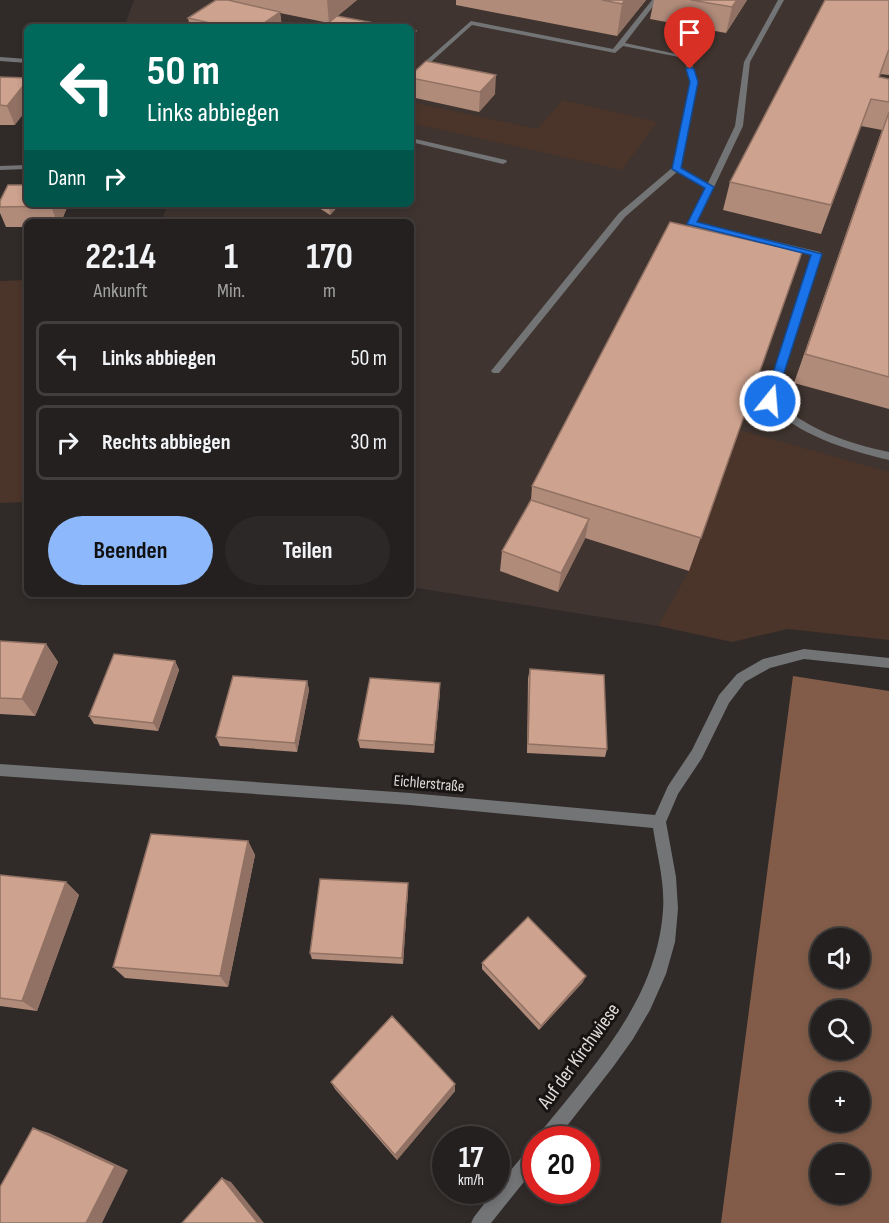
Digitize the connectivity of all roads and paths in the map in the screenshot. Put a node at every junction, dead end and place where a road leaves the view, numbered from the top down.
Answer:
1 (655, 0) edge
2 (781, 0) edge
3 (621, 44) junction
4 (0, 59) edge
5 (24, 61) edge
6 (414, 75) edge
7 (414, 141) edge
8 (503, 162) dead end
9 (24, 166) edge
10 (0, 168) edge
11 (676, 169) junction
12 (710, 187) junction
13 (496, 371) dead end
14 (889, 456) edge
15 (889, 663) edge
16 (0, 770) edge
17 (659, 822) junction
18 (557, 1126) edge
19 (522, 1170) edge
20 (480, 1223) edge

1 - 3 street
2 - 12 street
3 - 6 street
3 - 11 street
4 - 5 street
7 - 8 street
9 - 10 street
11 - 12 street
11 - 13 street
12 - 14 street
15 - 17 street
16 - 17 street, Eichlerstraße
17 - 18 street, Auf der Kirchwiese
19 - 20 street

